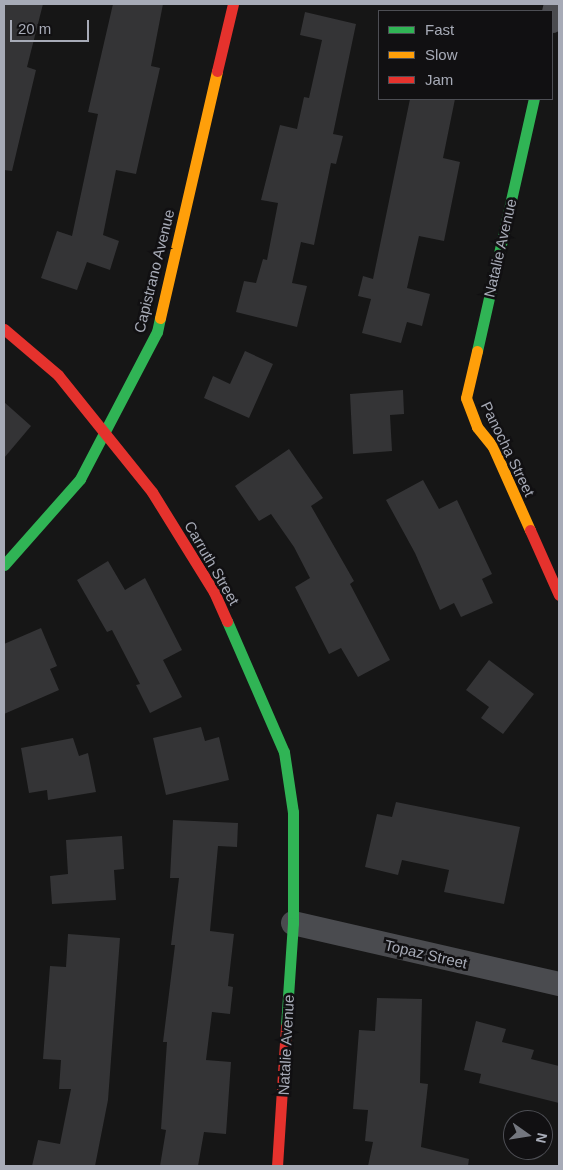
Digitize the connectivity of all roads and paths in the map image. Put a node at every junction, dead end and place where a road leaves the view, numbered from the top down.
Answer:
1 (233, 4) edge
2 (556, 4) edge
3 (553, 17) edge
4 (534, 100) edge
5 (4, 329) edge
6 (466, 398) joint
7 (104, 432) junction
8 (4, 565) edge
9 (559, 595) edge
10 (293, 923) junction
11 (559, 984) edge
12 (277, 1166) edge

1 - 7 street, Capistrano Avenue
2 - 3 street
4 - 6 street, Natalie Avenue
5 - 7 street, Carruth Street
6 - 9 street, Panocha Street
7 - 8 street, Capistrano Avenue
7 - 10 street, Carruth Street
10 - 11 street, Topaz Street
10 - 12 street, Natalie Avenue

